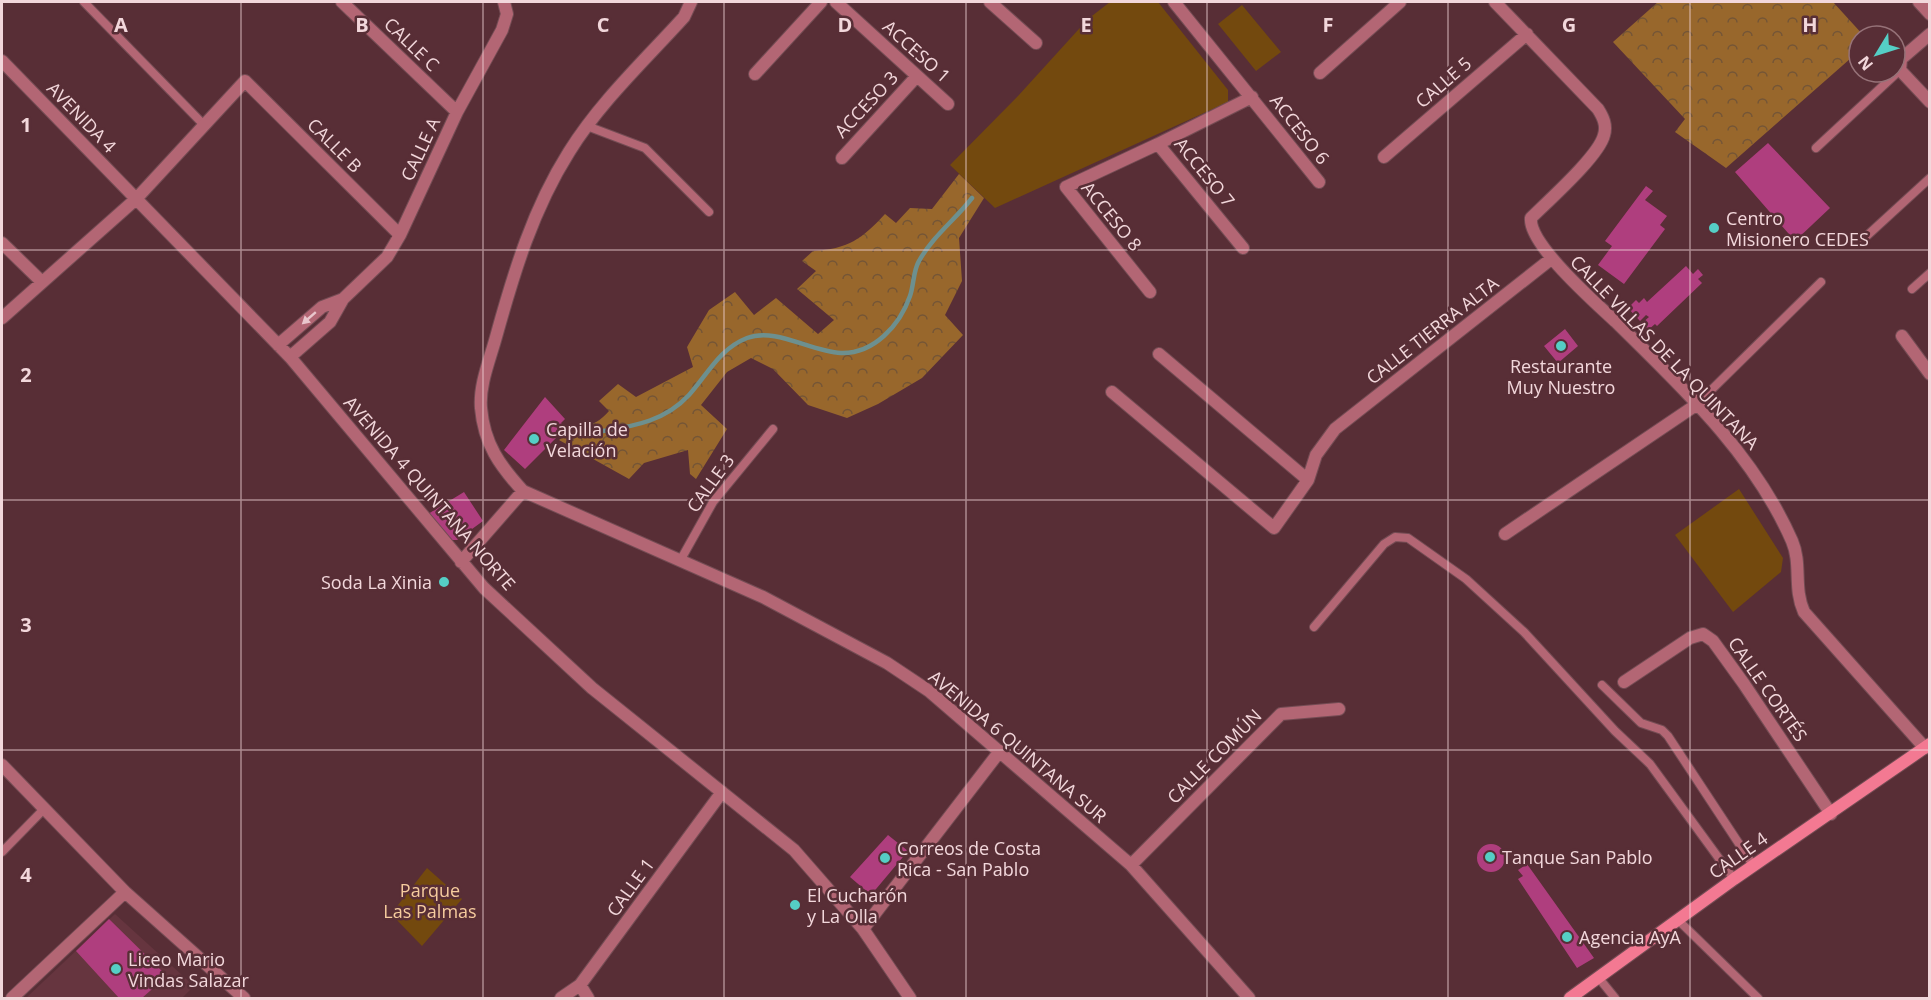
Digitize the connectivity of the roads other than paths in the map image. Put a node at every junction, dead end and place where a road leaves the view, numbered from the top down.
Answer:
1 (84, 2) edge
2 (342, 2) edge
3 (504, 2) edge
4 (691, 2) edge
5 (821, 2) edge
6 (836, 2) edge
7 (990, 2) edge
8 (1174, 2) edge
9 (1400, 2) edge
10 (1495, 2) edge
11 (1527, 34) junction
12 (1929, 34) edge
13 (1036, 43) dead end
14 (1907, 54) edge
15 (2, 61) edge
16 (1320, 73) dead end
17 (755, 74) dead end
18 (917, 76) junction
19 (1907, 78) edge
20 (1885, 84) edge
21 (1252, 97) junction
22 (1929, 102) edge
23 (948, 104) dead end
24 (457, 112) junction
25 (203, 124) junction
26 (587, 126) junction
27 (1158, 144) junction
28 (1816, 148) dead end
29 (1384, 157) dead end
30 (842, 158) dead end
31 (1929, 178) edge
32 (1319, 182) dead end
33 (136, 199) junction
34 (709, 212) dead end
35 (400, 235) junction
36 (2, 243) edge
37 (1859, 243) dead end
38 (1243, 248) dead end
39 (1551, 259) junction
40 (1929, 273) edge
41 (41, 281) junction
42 (1821, 282) dead end
43 (1912, 289) dead end
44 (1150, 292) dead end
45 (343, 299) junction
46 (2, 318) edge
47 (1902, 336) dead end
48 (278, 345) junction
49 (1159, 354) dead end
50 (290, 357) junction
51 (1929, 374) edge
52 (1112, 392) dead end
53 (1696, 405) junction
54 (773, 429) dead end
55 (1308, 480) junction
56 (523, 491) junction
57 (1505, 534) dead end
58 (680, 561) junction
59 (461, 562) junction
60 (1314, 627) dead end
61 (1624, 682) dead end
62 (1602, 685) dead end
63 (1339, 709) dead end
64 (1927, 746) edge
65 (1000, 751) junction
66 (3, 768) edge
67 (722, 792) junction
68 (43, 810) junction
69 (1831, 814) junction
70 (2, 852) edge
71 (1131, 865) junction
72 (1754, 865) junction
73 (1734, 879) junction
74 (125, 892) junction
75 (1677, 920) junction
76 (863, 929) junction
77 (1598, 977) junction
78 (580, 985) junction
79 (243, 998) edge
80 (12, 999) edge
81 (561, 999) edge
82 (588, 999) edge
83 (910, 999) edge
84 (1249, 999) edge
85 (1570, 999) edge
86 (1615, 999) edge
87 (1758, 999) edge

1 - 25 lane
2 - 24 street, CALLE C
3 - 24 street, CALLE A
4 - 26 street
5 - 17 street
6 - 18 street, ACCESO 1
7 - 13 street
8 - 21 street, ACCESO 6
9 - 16 street
10 - 11 street, CALLE VILLAS DE LA QUINTANA
11 - 29 street, CALLE 5
11 - 39 street, CALLE VILLAS DE LA QUINTANA
12 - 14 street
15 - 33 street, AVENIDA 4
18 - 23 street, ACCESO 1
18 - 30 street, ACCESO 3
19 - 22 street
20 - 28 lane
21 - 27 street, ACCESO 7
21 - 32 street, ACCESO 6
24 - 35 street, CALLE A
25 - 33 street
25 - 35 street, CALLE B
26 - 34 lane
26 - 56 street
27 - 38 street, ACCESO 7
27 - 44 street, ACCESO 8
31 - 37 lane
33 - 41 street
33 - 48 street, AVENIDA 4 QUINTANA NORTE
35 - 45 street, CALLE A
36 - 41 street
39 - 53 street, CALLE VILLAS DE LA QUINTANA
39 - 55 street, CALLE TIERRA ALTA
40 - 43 lane
41 - 46 street
42 - 53 lane
45 -> 48 street, CALLE A
45 - 50 street, CALLE A
47 - 51 street
48 - 50 street, AVENIDA 4 QUINTANA NORTE
49 - 55 street
50 - 59 street, AVENIDA 4 QUINTANA NORTE
52 - 55 street, CALLE TIERRA ALTA
53 - 57 street
53 - 64 street, CALLE VILLAS DE LA QUINTANA
54 - 58 lane, CALLE 3
56 - 58 street, AVENIDA 6 QUINTANA SUR
56 - 59 street
58 - 65 street, AVENIDA 6 QUINTANA SUR
59 - 67 street, AVENIDA 4 QUINTANA NORTE
60 - 73 lane
61 - 69 street, CALLE CORTÉS
62 - 72 lane
63 - 71 street, CALLE COMÚN
64 - 69 main road, CALLE 4
65 - 71 street, AVENIDA 6 QUINTANA SUR
65 - 76 street
66 - 68 street
67 - 76 street, AVENIDA 4 QUINTANA NORTE
67 - 78 street, CALLE 1
68 - 70 lane
68 - 74 street
69 - 72 main road, CALLE 4
71 - 84 street, AVENIDA 6 QUINTANA SUR
72 - 73 main road, CALLE 4
73 - 75 main road, CALLE 4
74 - 79 street
74 - 80 street
75 - 77 main road, CALLE 4
75 - 87 lane
76 - 83 street, AVENIDA 4 QUINTANA NORTE
77 - 85 main road, CALLE 4
77 - 86 lane
78 - 81 street, CALLE 1
78 - 82 street

